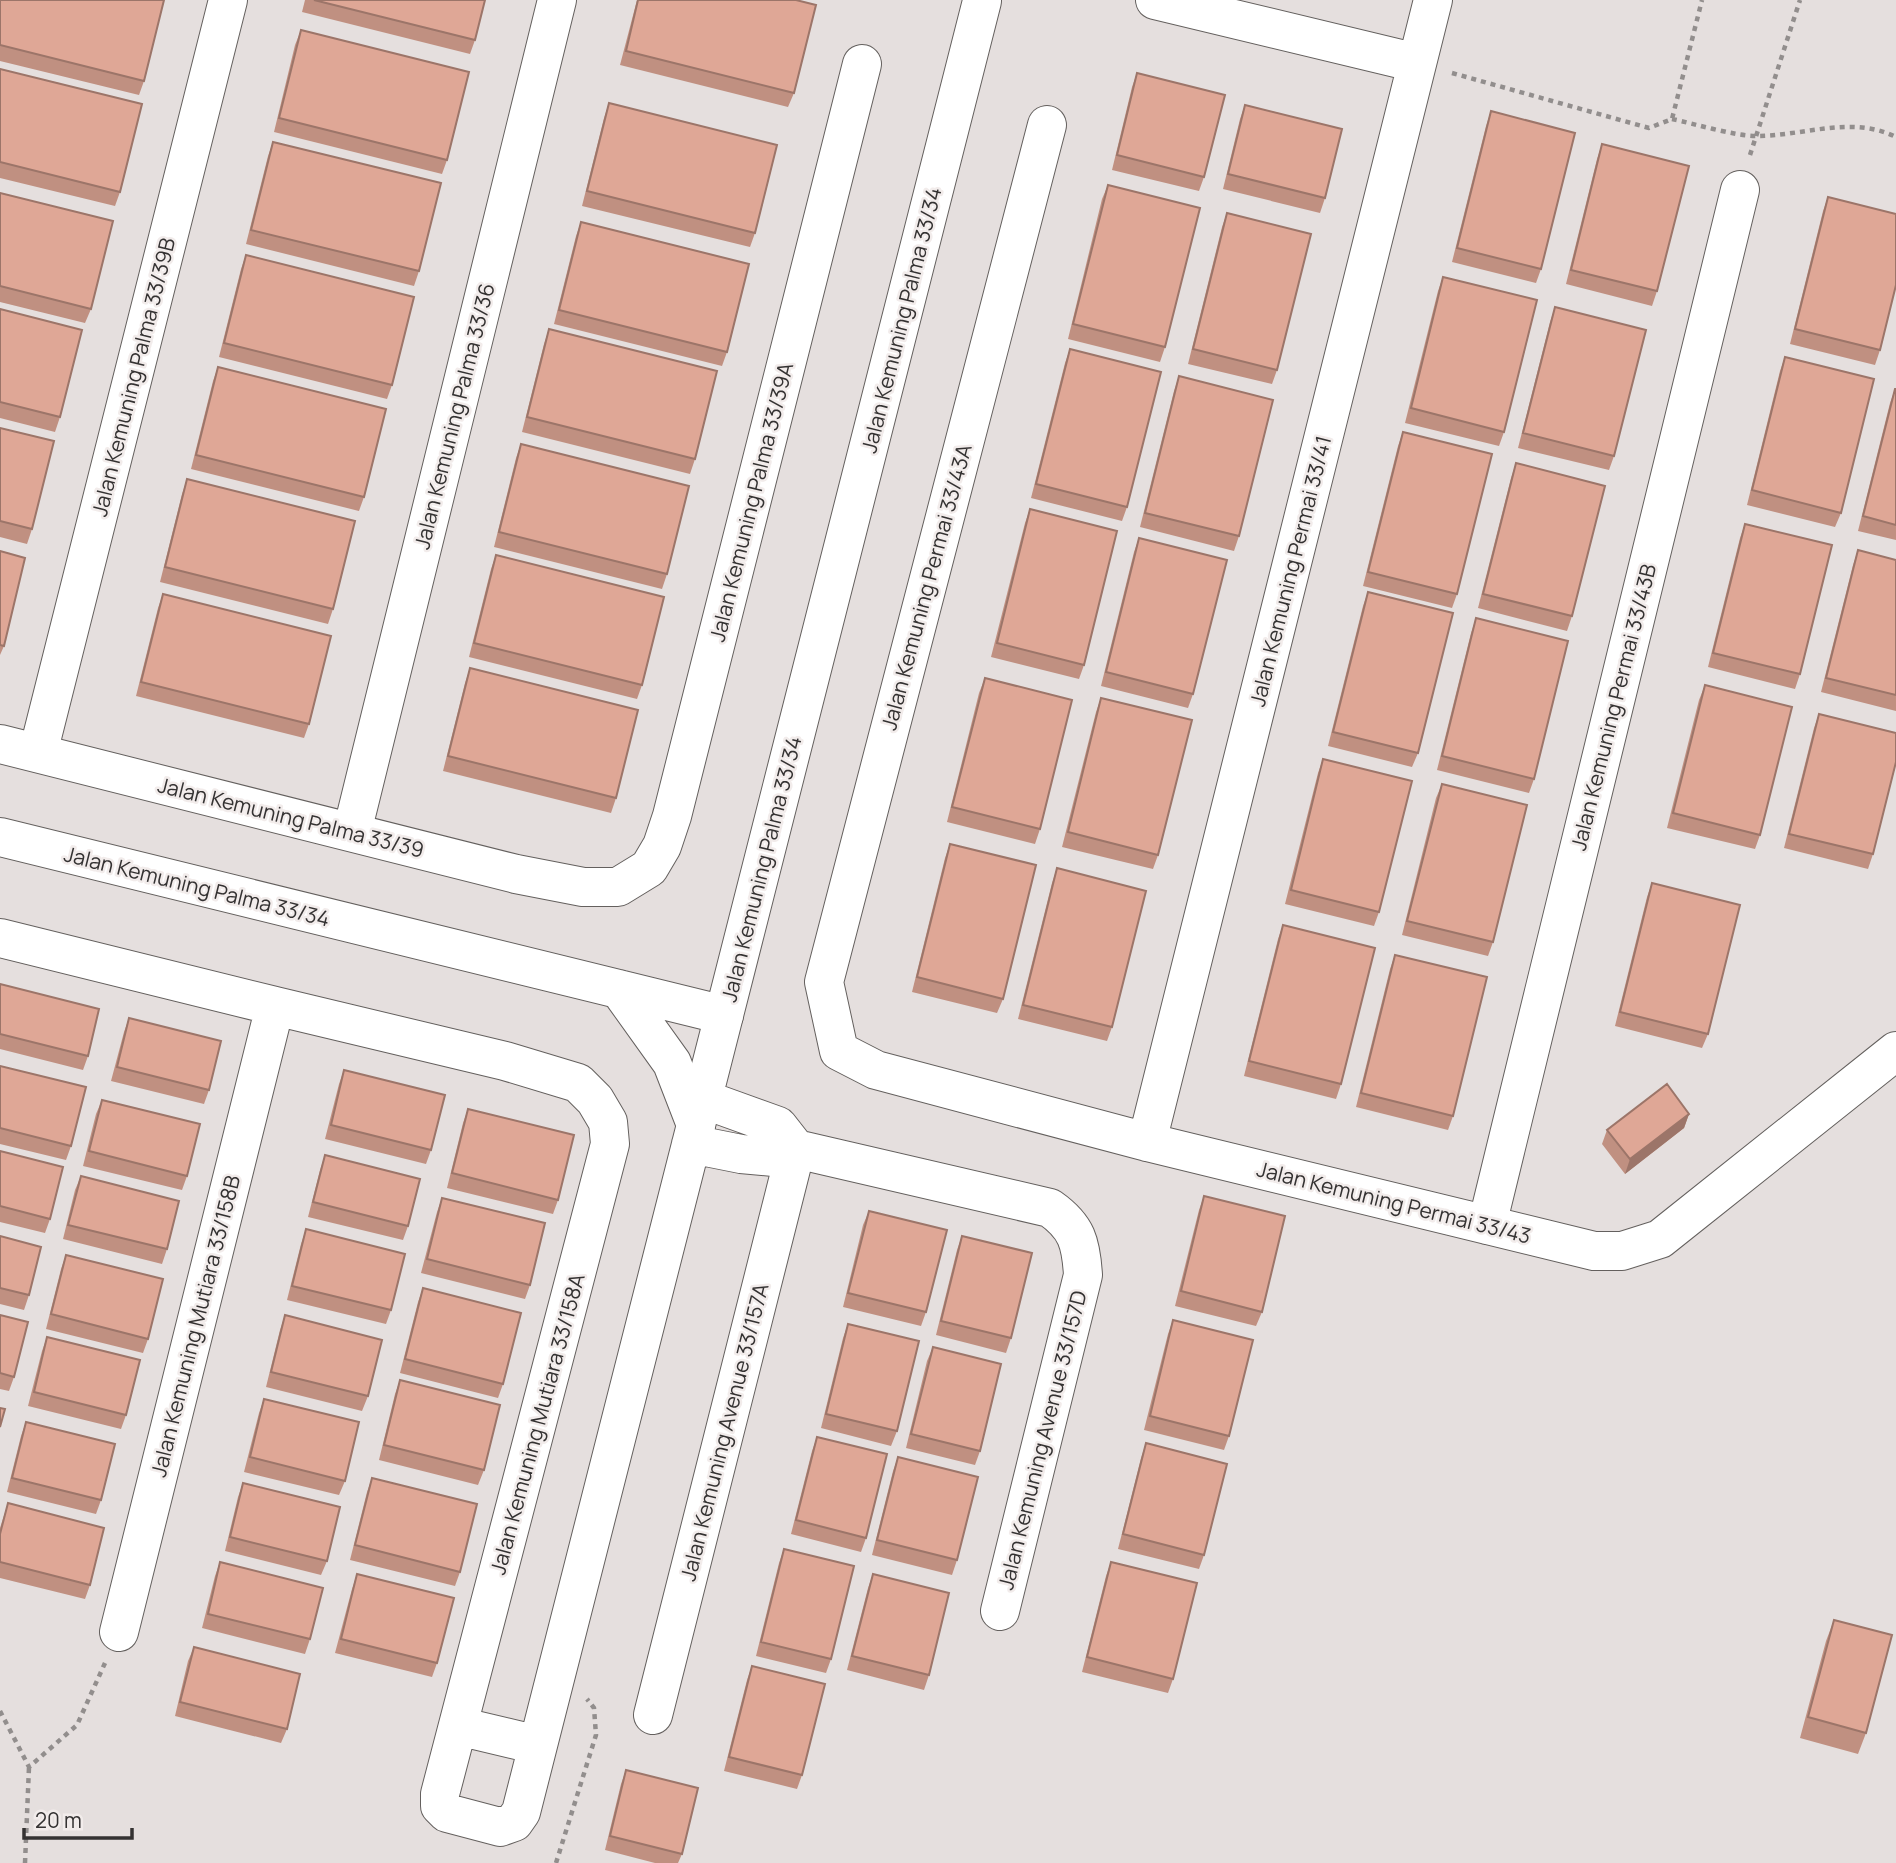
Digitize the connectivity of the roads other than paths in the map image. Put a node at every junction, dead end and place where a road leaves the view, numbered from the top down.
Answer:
1 (228, 0) edge
2 (557, 0) edge
3 (981, 0) edge
4 (1013, 0) edge
5 (1155, 0) edge
6 (1433, 0) edge
7 (1417, 63) junction
8 (862, 64) dead end
9 (1047, 125) dead end
10 (1740, 190) road end
11 (0, 744) edge
12 (38, 753) junction
13 (352, 832) junction
14 (0, 837) edge
15 (583, 887) joint
16 (0, 938) edge
17 (619, 989) junction
18 (273, 1013) junction
19 (724, 1015) junction
20 (839, 1051) joint
21 (1896, 1051) edge
22 (697, 1123) junction
23 (1147, 1142) junction
24 (796, 1149) junction
25 (1487, 1225) junction
26 (1000, 1611) dead end
27 (119, 1632) road end
28 (653, 1715) dead end
29 (458, 1726) junction
30 (538, 1745) junction

1 - 12 street, Jalan Kemuning Palma 33/39B
2 - 13 street, Jalan Kemuning Palma 33/36
3 - 4 street
3 - 19 street, Jalan Kemuning Palma 33/34
5 - 7 street
6 - 7 street, Jalan Kemuning Permai 33/41
7 - 23 street, Jalan Kemuning Permai 33/41
8 - 15 street, Jalan Kemuning Palma 33/39A
9 - 20 street, Jalan Kemuning Permai 33/43A
10 - 25 street, Jalan Kemuning Permai 33/43B
11 - 12 street, Jalan Kemuning Palma 33/39
12 - 13 street, Jalan Kemuning Palma 33/39
13 - 15 street, Jalan Kemuning Palma 33/39
14 - 17 street, Jalan Kemuning Palma 33/34
16 - 18 street
17 - 19 street, Jalan Kemuning Palma 33/34
17 - 22 street
18 - 27 street, Jalan Kemuning Mutiara 33/158B
18 - 29 street, Jalan Kemuning Mutiara 33/158A
19 - 22 street
20 - 23 street, Jalan Kemuning Permai 33/43
21 - 25 street, Jalan Kemuning Permai 33/43
22 - 24 street
22 - 30 street
23 - 25 street, Jalan Kemuning Permai 33/43
24 - 26 street, Jalan Kemuning Avenue 33/157D
24 - 28 street, Jalan Kemuning Avenue 33/157A
29 - 30 street
29 - 30 street, Jalan Kemuning Mutiara 33/158A

